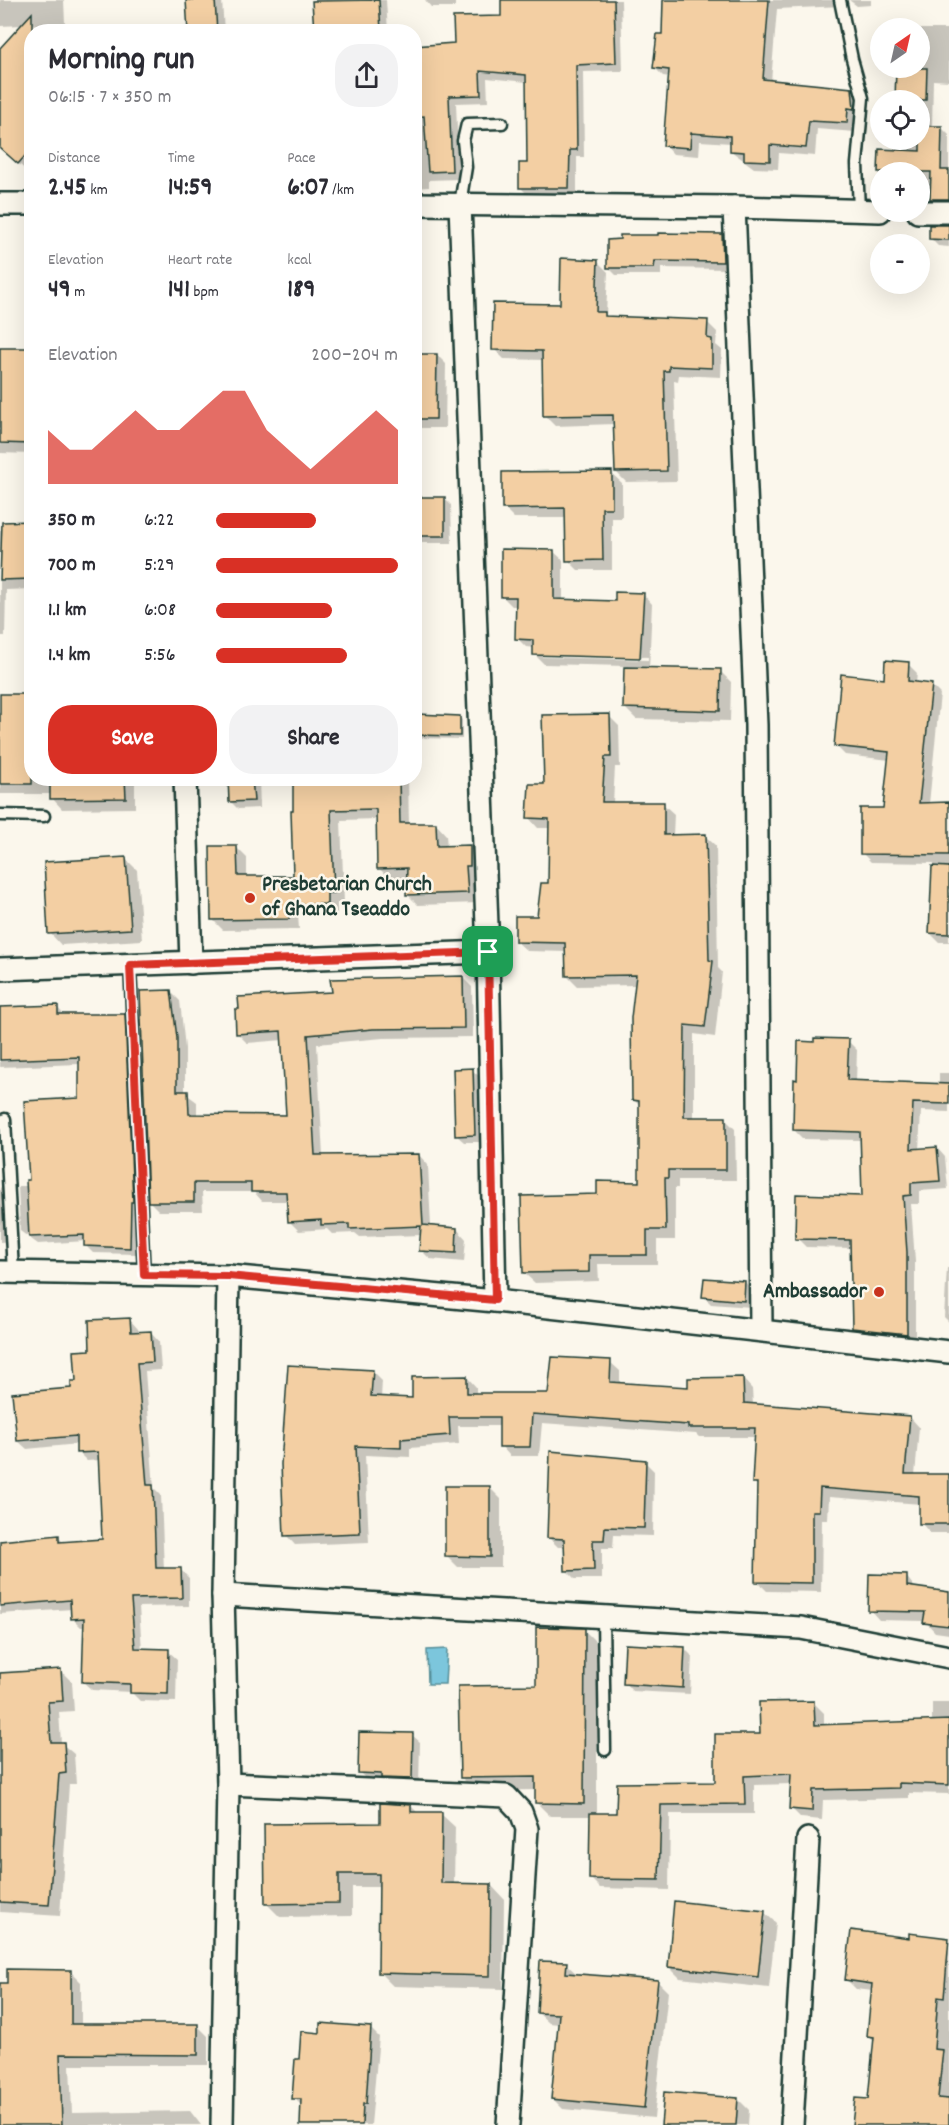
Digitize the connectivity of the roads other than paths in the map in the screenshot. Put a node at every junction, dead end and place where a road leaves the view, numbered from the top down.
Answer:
1 (840, 0) edge
2 (502, 123) dead end
3 (0, 204) edge
4 (24, 204) edge
5 (422, 204) edge
6 (460, 204) junction
7 (734, 207) junction
8 (859, 210) junction
9 (870, 211) edge
10 (930, 212) edge
11 (949, 212) edge
12 (185, 786) edge
13 (0, 815) edge
14 (44, 816) dead end
15 (488, 952) junction
16 (191, 963) junction
17 (130, 965) junction
18 (0, 969) edge
19 (5, 1119) dead end
20 (6, 1272) edge
21 (144, 1275) junction
22 (228, 1276) junction
23 (495, 1300) junction
24 (761, 1330) junction
25 (949, 1352) edge
26 (223, 1595) junction
27 (603, 1616) junction
28 (949, 1657) edge
29 (605, 1750) dead end
30 (228, 1784) junction
31 (808, 1839) dead end
32 (222, 2125) edge
33 (508, 2125) edge
34 (792, 2125) edge

1 - 8 lane
2 - 6 lane
3 - 4 street
5 - 6 street
6 - 7 street
6 - 15 street
7 - 8 street
7 - 24 street
8 - 9 street
10 - 11 street
12 - 16 street
13 - 14 lane
15 - 16 street
15 - 23 street
16 - 17 street
17 - 18 street
17 - 21 lane
19 - 20 lane
20 - 21 street
21 - 22 street
22 - 23 street
22 - 26 street
23 - 24 street
24 - 25 street
26 - 27 street
26 - 30 street
27 - 28 street
27 - 29 lane
30 - 32 street
30 - 33 street
31 - 34 street

